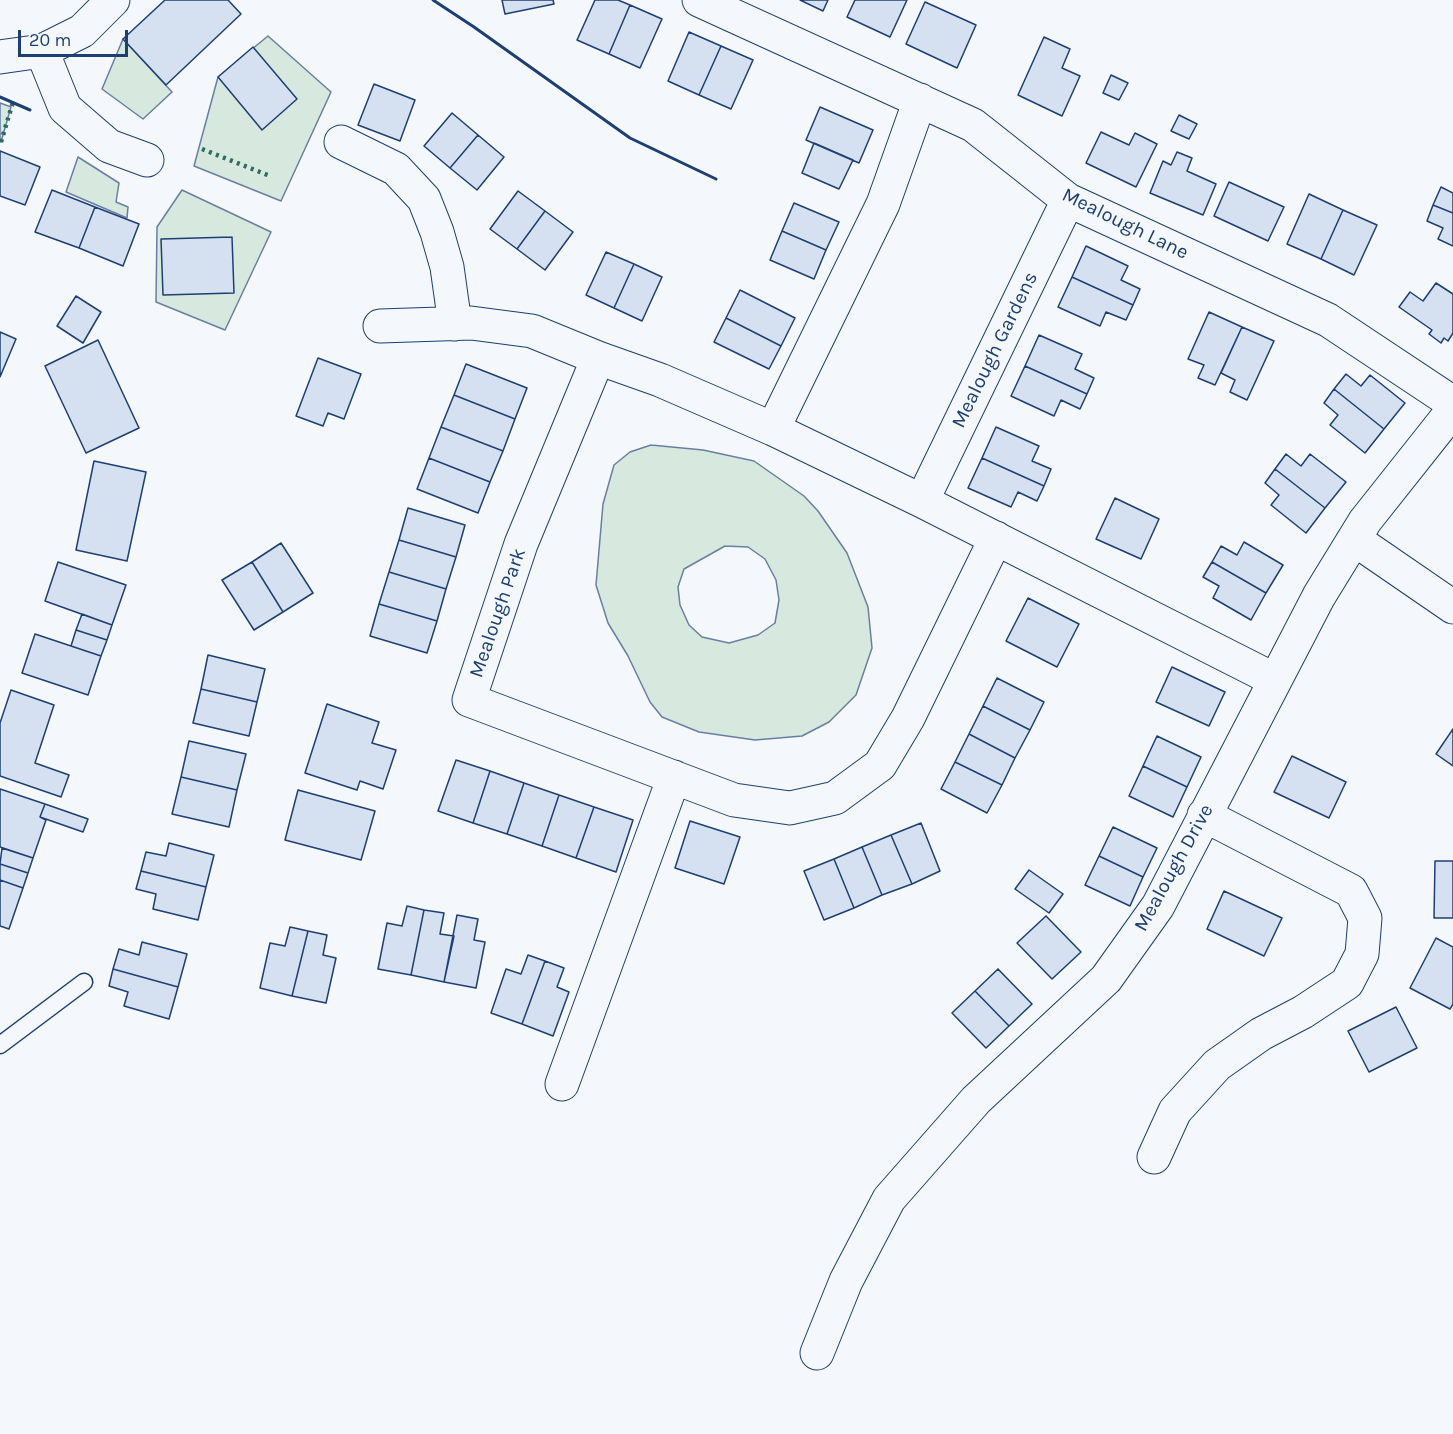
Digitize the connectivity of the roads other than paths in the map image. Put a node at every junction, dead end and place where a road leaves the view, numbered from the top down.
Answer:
1 (113, 0) edge
2 (699, 0) edge
3 (42, 51) junction
4 (0, 57) edge
5 (920, 100) junction
6 (341, 142) dead end
7 (147, 160) dead end
8 (1068, 200) junction
9 (455, 324) junction
10 (380, 326) dead end
11 (597, 358) junction
12 (1453, 403) edge
13 (1453, 410) edge
14 (773, 429) junction
15 (922, 501) junction
16 (996, 538) junction
17 (1354, 539) junction
18 (1453, 607) edge
19 (1275, 680) junction
20 (674, 777) junction
21 (1204, 815) junction
22 (84, 982) dead end
23 (0, 1045) edge
24 (562, 1084) dead end
25 (1154, 1158) dead end
26 (817, 1353) dead end

1 - 3 street
2 - 5 street, Mealough Lane
3 - 4 street
3 - 7 street
5 - 8 street, Mealough Lane
5 - 14 street
6 - 9 street
8 - 12 street, Mealough Lane
8 - 15 street, Mealough Gardens
9 - 10 street
9 - 11 street
11 - 14 street
11 - 20 street, Mealough Park
13 - 17 street, Mealough Drive
14 - 15 street
15 - 16 street
16 - 19 street
16 - 20 street, Mealough Park
17 - 18 street
17 - 19 street, Mealough Drive
19 - 21 street, Mealough Drive
20 - 24 street
21 - 25 street
21 - 26 street, Mealough Drive
22 - 23 lane

